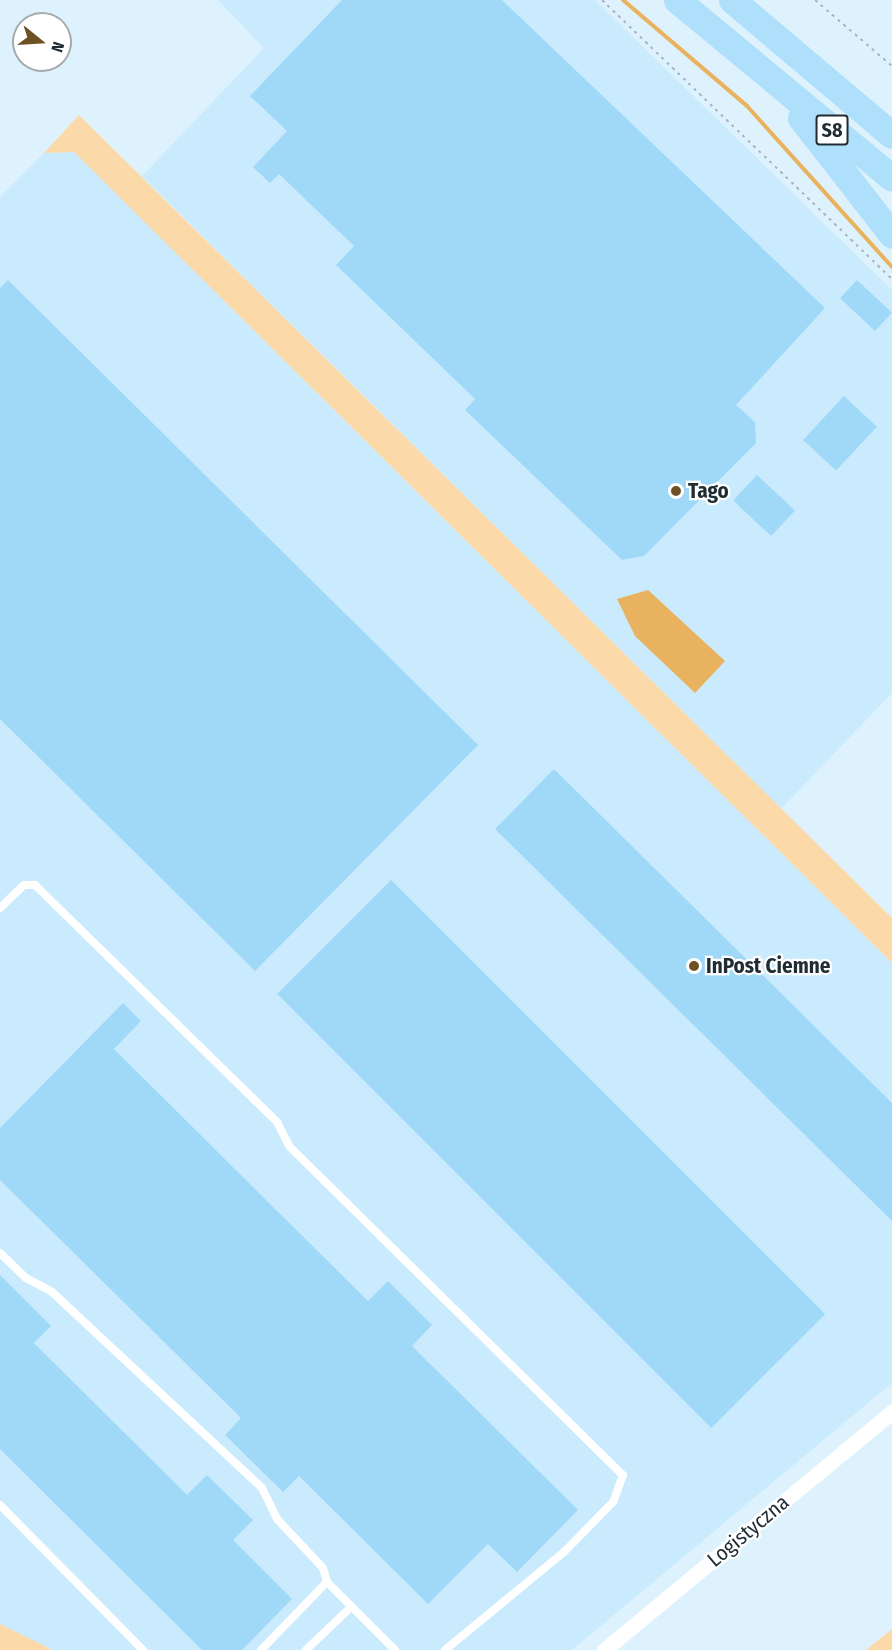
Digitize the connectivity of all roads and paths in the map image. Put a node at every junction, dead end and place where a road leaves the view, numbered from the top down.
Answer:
1 (602, 0) edge
2 (677, 0) edge
3 (732, 0) edge
4 (815, 0) edge
5 (892, 66) edge
6 (773, 81) junction
7 (836, 87) junction
8 (892, 113) edge
9 (892, 135) edge
10 (892, 178) edge
11 (892, 235) edge
12 (892, 279) edge
13 (0, 908) edge
14 (0, 1253) edge
15 (892, 1412) edge
16 (0, 1505) edge
17 (327, 1582) junction
18 (351, 1606) junction
19 (143, 1650) edge
20 (261, 1650) edge
21 (306, 1650) edge
22 (395, 1650) edge
23 (445, 1650) edge
24 (604, 1650) edge

1 - 12 path
2 - 6 highway, S8
3 - 7 highway, S8
4 - 5 path
6 - 10 highway, S8
6 - 11 highway
7 - 8 highway
7 - 9 highway, S8
13 - 23 lane
14 - 17 lane
15 - 24 street, Logistyczna
16 - 19 lane
17 - 18 lane
17 - 20 lane
18 - 21 lane
18 - 22 lane

